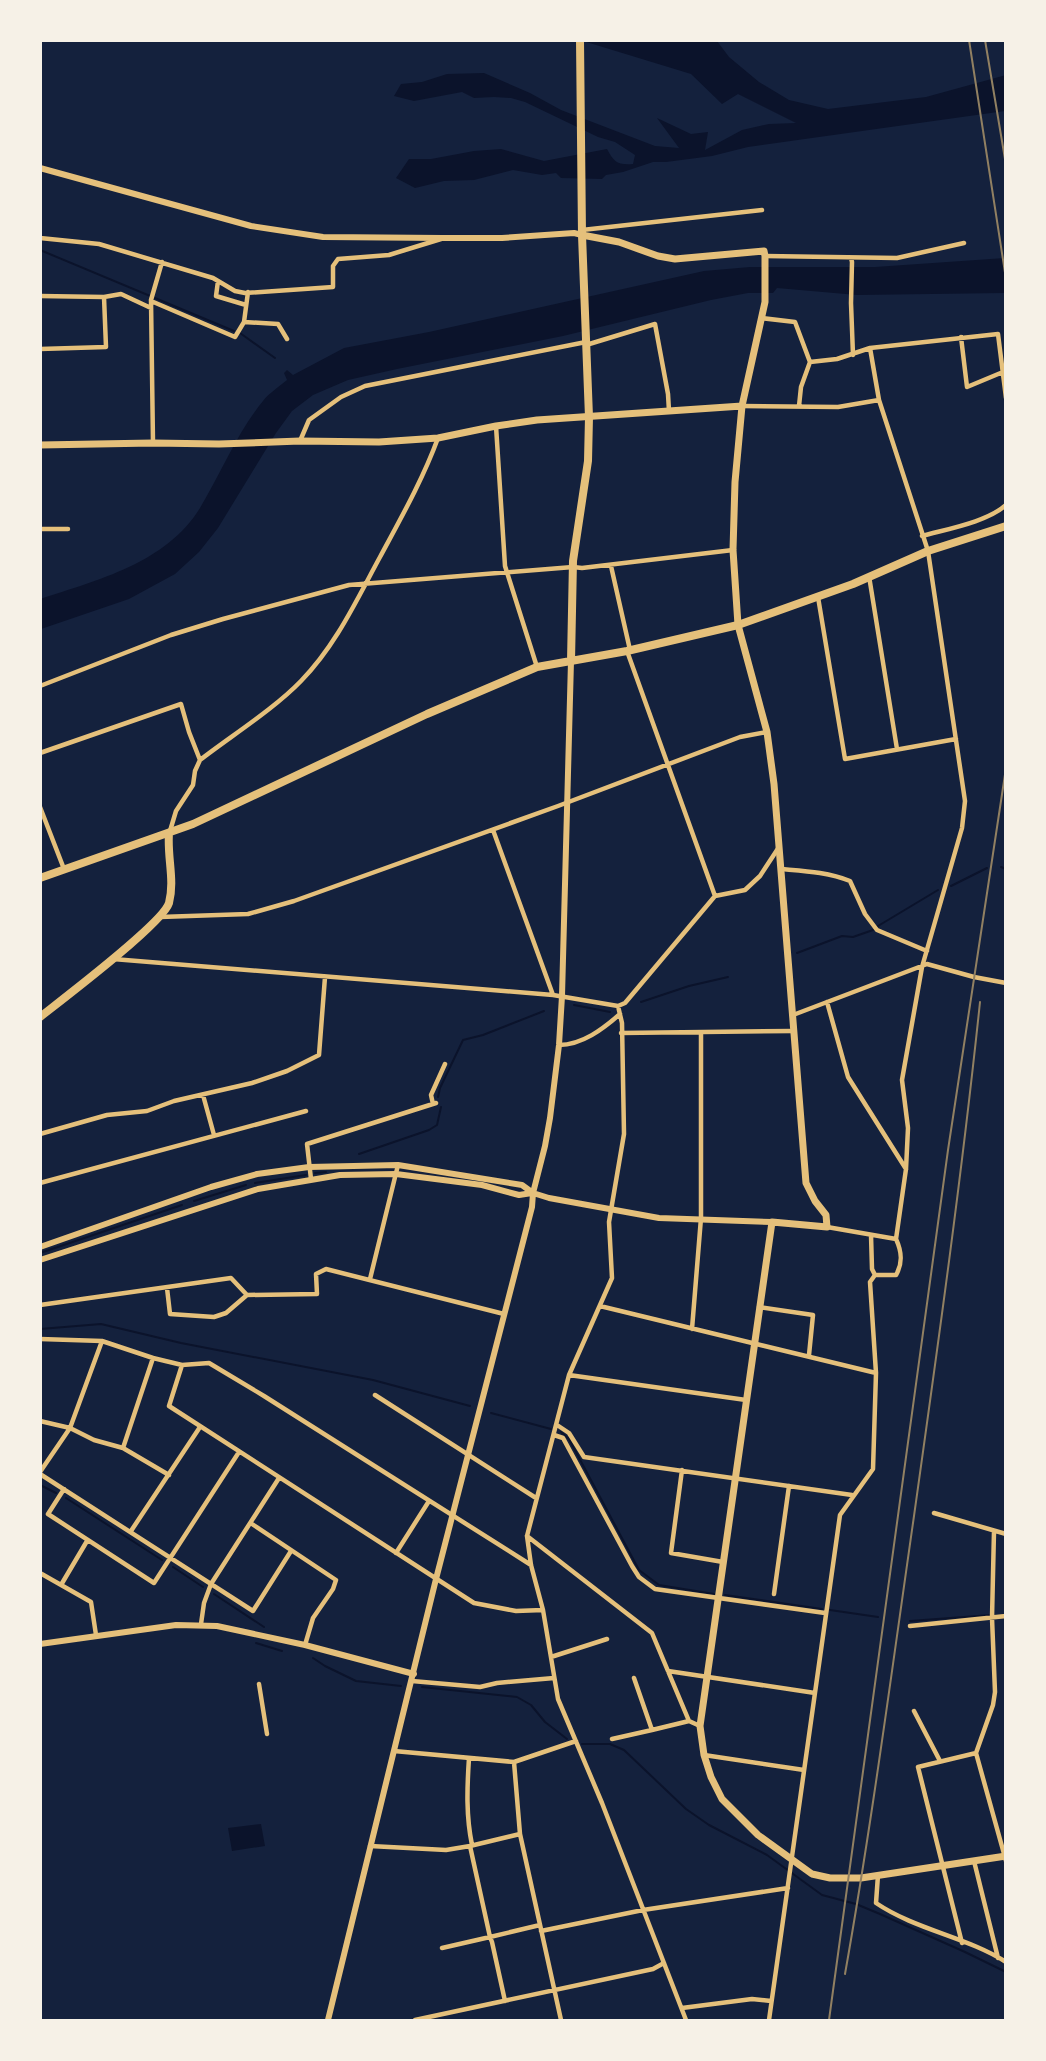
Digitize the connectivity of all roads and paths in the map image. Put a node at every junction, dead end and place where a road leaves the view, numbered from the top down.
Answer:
1 (580, 40) edge
2 (40, 168) edge
3 (762, 210) dead end
4 (582, 232) junction
5 (40, 238) edge
6 (443, 238) junction
7 (964, 243) dead end
8 (765, 256) junction
9 (852, 260) junction
10 (162, 262) junction
11 (218, 281) junction
12 (248, 292) junction
13 (40, 296) edge
14 (104, 297) junction
15 (151, 301) junction
16 (246, 305) junction
17 (151, 308) junction
18 (761, 318) junction
19 (244, 322) junction
20 (962, 337) junction
21 (287, 339) dead end
22 (586, 342) junction
23 (870, 348) junction
24 (40, 349) edge
25 (853, 355) junction
26 (810, 362) junction
27 (1002, 372) junction
28 (1005, 398) edge
29 (879, 400) junction
30 (742, 406) junction
31 (799, 406) junction
32 (669, 411) junction
33 (589, 417) junction
34 (496, 426) junction
35 (438, 438) junction
36 (300, 441) junction
37 (153, 443) junction
38 (40, 445) edge
39 (1005, 505) edge
40 (1005, 526) edge
41 (40, 529) edge
42 (68, 529) dead end
43 (922, 536) junction
44 (733, 550) junction
45 (928, 551) junction
46 (611, 566) junction
47 (573, 567) junction
48 (507, 574) junction
49 (869, 576) junction
50 (366, 583) junction
51 (818, 597) junction
52 (738, 625) junction
53 (629, 650) junction
54 (571, 661) junction
55 (537, 667) junction
56 (40, 686) edge
57 (767, 732) junction
58 (956, 739) junction
59 (897, 749) junction
60 (40, 753) edge
61 (200, 760) junction
62 (668, 766) junction
63 (566, 803) junction
64 (40, 807) edge
65 (493, 830) junction
66 (169, 833) junction
67 (779, 847) junction
68 (64, 869) junction
69 (781, 869) junction
70 (40, 878) edge
71 (715, 896) junction
72 (160, 917) junction
73 (927, 951) junction
74 (112, 959) junction
75 (922, 967) junction
76 (325, 977) junction
77 (1005, 983) edge
78 (553, 995) junction
79 (562, 996) junction
80 (827, 1002) junction
81 (618, 1006) junction
82 (620, 1014) junction
83 (793, 1015) junction
84 (40, 1017) edge
85 (793, 1031) junction
86 (621, 1033) junction
87 (701, 1033) junction
88 (559, 1045) junction
89 (445, 1065) dead end
90 (202, 1095) junction
91 (306, 1111) dead end
92 (40, 1134) edge
93 (214, 1135) junction
94 (398, 1165) junction
95 (309, 1167) junction
96 (906, 1169) junction
97 (396, 1174) junction
98 (311, 1179) junction
99 (40, 1183) edge
100 (532, 1193) junction
101 (611, 1210) junction
102 (701, 1218) junction
103 (772, 1222) junction
104 (827, 1227) junction
105 (872, 1235) junction
106 (896, 1239) junction
107 (40, 1247) edge
108 (40, 1260) edge
109 (875, 1275) junction
110 (370, 1279) junction
111 (167, 1288) junction
112 (247, 1295) junction
113 (40, 1305) edge
114 (600, 1306) junction
115 (759, 1307) junction
116 (504, 1314) junction
117 (692, 1329) junction
118 (40, 1340) edge
119 (102, 1341) junction
120 (754, 1343) junction
121 (809, 1355) junction
122 (153, 1358) junction
123 (182, 1365) junction
124 (876, 1372) junction
125 (569, 1376) junction
126 (375, 1395) dead end
127 (746, 1400) junction
128 (40, 1420) edge
129 (557, 1425) junction
130 (200, 1427) junction
131 (70, 1428) junction
132 (554, 1435) junction
133 (123, 1448) junction
134 (239, 1452) junction
135 (468, 1454) junction
136 (682, 1470) junction
137 (40, 1473) edge
138 (169, 1475) junction
139 (279, 1478) junction
140 (735, 1478) junction
141 (789, 1486) junction
142 (64, 1489) junction
143 (852, 1495) junction
144 (536, 1498) junction
145 (429, 1501) junction
146 (934, 1513) dead end
147 (453, 1515) junction
148 (252, 1524) junction
149 (131, 1531) junction
150 (994, 1531) junction
151 (1005, 1534) edge
152 (527, 1536) junction
153 (87, 1540) junction
154 (291, 1551) junction
155 (396, 1552) junction
156 (171, 1557) junction
157 (723, 1562) junction
158 (531, 1565) junction
159 (40, 1573) edge
160 (436, 1579) junction
161 (211, 1584) junction
162 (61, 1585) junction
163 (774, 1594) dead end
164 (718, 1599) junction
165 (543, 1610) junction
166 (825, 1613) junction
167 (1005, 1617) edge
168 (992, 1618) junction
169 (201, 1624) junction
170 (910, 1626) dead end
171 (96, 1635) junction
172 (607, 1639) dead end
173 (40, 1644) edge
174 (305, 1645) junction
175 (550, 1657) junction
176 (668, 1671) junction
177 (708, 1676) junction
178 (413, 1678) junction
179 (554, 1678) junction
180 (634, 1678) dead end
181 (259, 1684) dead end
182 (815, 1693) junction
183 (914, 1711) dead end
184 (689, 1721) junction
185 (700, 1726) junction
186 (652, 1730) junction
187 (267, 1734) dead end
188 (612, 1739) dead end
189 (576, 1741) junction
190 (394, 1751) junction
191 (976, 1753) junction
192 (704, 1755) junction
193 (468, 1758) junction
194 (939, 1761) junction
195 (514, 1762) junction
196 (804, 1770) junction
197 (520, 1834) junction
198 (471, 1845) junction
199 (370, 1846) junction
200 (1005, 1857) edge
201 (792, 1860) junction
202 (974, 1861) junction
203 (944, 1866) junction
204 (878, 1875) junction
205 (788, 1888) junction
206 (643, 1910) junction
207 (540, 1928) junction
208 (490, 1937) junction
209 (962, 1943) junction
210 (442, 1948) dead end
211 (998, 1958) junction
212 (1005, 1962) edge
213 (664, 1964) junction
214 (555, 1990) junction
215 (505, 2001) junction
216 (771, 2001) junction
217 (682, 2008) junction
218 (328, 2020) edge
219 (415, 2020) edge
220 (561, 2020) edge
221 (686, 2020) edge
222 (769, 2020) edge

1 - 4 main road
2 - 6 street
3 - 4 street
4 - 6 street
4 - 8 main road
4 - 22 main road
5 - 10 street
6 - 12 street
7 - 9 street
8 - 9 street
8 - 18 main road
9 - 25 street
10 - 11 street
10 - 15 street
11 - 12 street
11 - 16 street
12 - 16 street
13 - 14 street
14 - 17 street
14 - 24 street
15 - 17 street
15 - 19 street
16 - 19 street
17 - 37 street
18 - 26 street
18 - 30 main road
19 - 21 street
20 - 23 street
20 - 27 street
20 - 27 street
22 - 32 street
22 - 33 main road
22 - 36 street
23 - 25 street
23 - 29 street
25 - 26 street
26 - 31 street
27 - 28 street
29 - 31 street
29 - 43 street
30 - 31 street
30 - 32 main road
30 - 44 main road
32 - 33 main road
33 - 34 main road
33 - 47 main road
34 - 35 main road
34 - 48 street
35 - 36 main road
35 - 50 street
36 - 37 main road
37 - 38 main road
39 - 43 street
40 - 45 main road
41 - 42 street
43 - 45 street
44 - 46 street
44 - 52 main road
45 - 49 main road
45 - 58 street
46 - 47 street
46 - 53 street
47 - 48 street
47 - 54 main road
48 - 50 street
48 - 55 street
49 - 51 main road
49 - 59 street
50 - 56 street
50 - 61 street
51 - 52 main road
51 - 59 street
52 - 53 main road
52 - 57 main road
53 - 54 main road
53 - 62 street
54 - 55 main road
54 - 63 street
55 - 66 main road
57 - 62 street
57 - 67 main road
58 - 59 street
58 - 73 street
60 - 61 street
61 - 66 street
62 - 63 street
62 - 71 street
63 - 65 street
63 - 79 street
64 - 68 street
65 - 72 street
65 - 78 street
66 - 68 main road
66 - 72 main road
67 - 69 main road
67 - 71 street
68 - 70 main road
69 - 73 street
69 - 83 main road
71 - 81 street
72 - 74 main road
73 - 75 street
74 - 76 street
74 - 84 main road
75 - 77 street
75 - 80 street
75 - 96 street
76 - 78 street
76 - 90 street
78 - 79 street
79 - 81 street
79 - 88 street
80 - 83 street
80 - 96 street
81 - 82 street
82 - 86 street
82 - 88 street
83 - 85 main road
85 - 87 street
85 - 104 main road
86 - 87 street
86 - 101 street
87 - 102 street
88 - 100 street
89 - 95 street
90 - 92 street
90 - 93 street
91 - 93 street
93 - 99 street
94 - 95 street
94 - 97 street
94 - 100 street
95 - 98 street
95 - 107 street
96 - 106 street
97 - 98 street
97 - 100 street
97 - 110 street
98 - 108 street
100 - 101 street
100 - 116 street
101 - 102 street
101 - 114 street
102 - 103 street
102 - 117 street
103 - 104 main road
103 - 115 main road
104 - 105 street
105 - 106 street
105 - 109 street
106 - 109 street
109 - 124 street
110 - 112 street
110 - 116 street
111 - 112 street
111 - 112 street
111 - 113 street
114 - 117 street
114 - 125 street
115 - 120 main road
115 - 121 street
116 - 135 street
117 - 120 street
118 - 119 street
119 - 122 street
119 - 131 street
120 - 121 street
120 - 127 main road
121 - 124 street
122 - 123 street
122 - 133 street
123 - 130 street
123 - 145 street
124 - 143 street
125 - 127 street
125 - 129 street
126 - 135 street
127 - 140 main road
128 - 131 street
129 - 132 street
129 - 136 street
130 - 134 street
130 - 138 street
131 - 133 street
131 - 137 street
132 - 144 street
132 - 164 street
133 - 138 street
134 - 139 street
134 - 156 street
135 - 144 street
135 - 147 street
136 - 140 street
136 - 157 street
137 - 142 street
138 - 149 street
139 - 148 street
139 - 155 street
140 - 141 street
140 - 157 main road
141 - 143 street
141 - 163 street
142 - 149 street
142 - 153 street
143 - 166 street
144 - 152 street
145 - 147 street
145 - 155 street
146 - 150 street
147 - 158 street
147 - 160 street
148 - 154 street
148 - 161 street
149 - 156 street
150 - 151 street
150 - 168 street
152 - 158 street
152 - 176 street
153 - 156 street
153 - 162 street
154 - 161 street
154 - 174 street
155 - 160 street
156 - 161 street
157 - 164 main road
158 - 165 street
159 - 162 street
160 - 165 street
160 - 178 street
161 - 169 street
162 - 171 street
164 - 166 street
164 - 177 main road
165 - 175 street
166 - 182 street
167 - 168 street
168 - 170 street
168 - 191 street
169 - 171 street
169 - 174 street
171 - 173 street
172 - 175 street
174 - 178 street
175 - 179 street
176 - 177 street
176 - 184 street
177 - 182 street
177 - 185 main road
178 - 179 street
178 - 190 street
179 - 189 street
180 - 186 street
181 - 187 street
182 - 196 street
183 - 194 street
184 - 185 street
184 - 186 street
185 - 192 main road
186 - 188 street
189 - 195 street
189 - 206 street
190 - 193 street
190 - 199 street
191 - 194 street
191 - 200 street
192 - 196 street
192 - 201 main road
193 - 195 street
193 - 198 street
194 - 203 street
195 - 197 street
196 - 201 street
197 - 198 street
197 - 207 street
198 - 199 street
198 - 208 street
199 - 218 street
200 - 202 main road
201 - 204 main road
201 - 205 street
202 - 203 main road
202 - 211 street
203 - 204 main road
203 - 209 street
204 - 209 street
205 - 206 street
205 - 216 street
206 - 207 street
206 - 213 street
207 - 208 street
207 - 214 street
208 - 210 street
208 - 215 street
209 - 211 street
211 - 212 street
213 - 214 street
213 - 217 street
214 - 215 street
214 - 220 street
215 - 219 street
216 - 217 street
216 - 222 street
217 - 221 street

